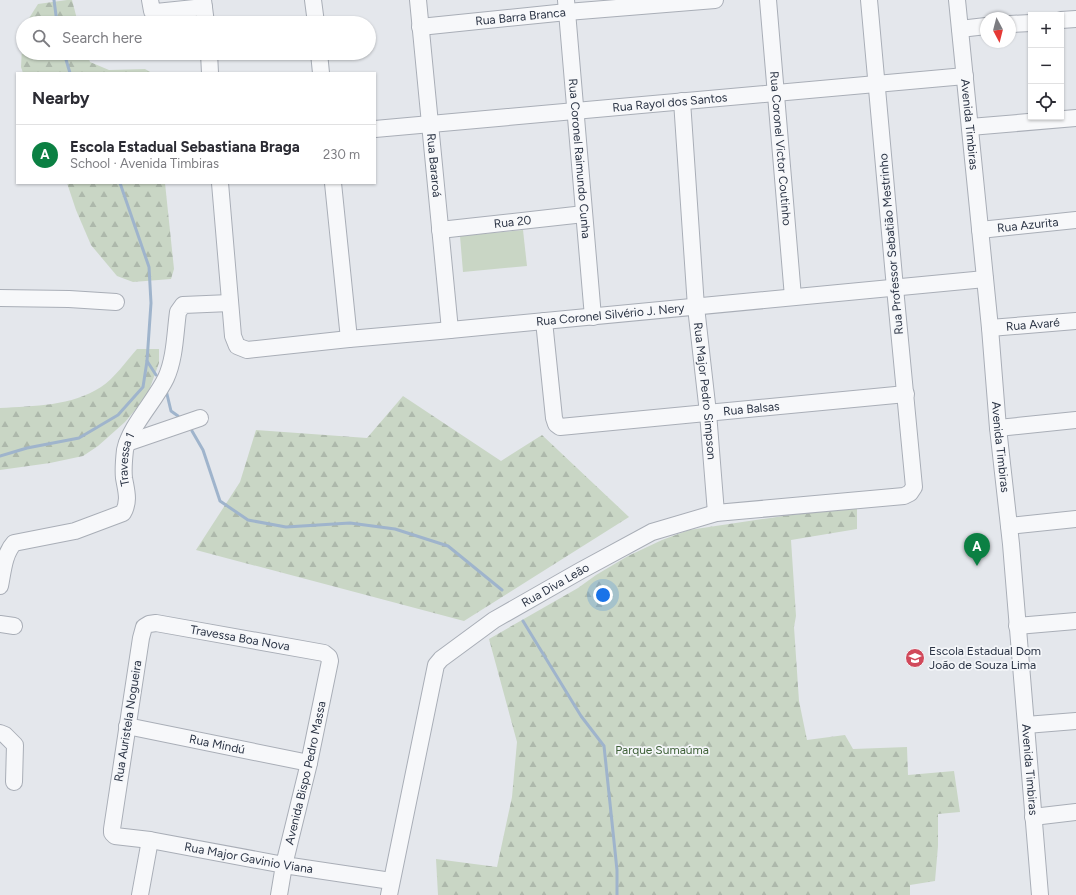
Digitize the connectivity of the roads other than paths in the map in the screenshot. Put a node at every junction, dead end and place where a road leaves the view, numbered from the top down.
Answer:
1 (150, 0) edge
2 (313, 0) edge
3 (418, 0) edge
4 (715, 0) edge
5 (768, 0) edge
6 (869, 0) edge
7 (957, 0) edge
8 (204, 3) edge
9 (566, 6) edge
10 (205, 16) edge
11 (315, 16) edge
12 (1076, 19) edge
13 (1064, 20) edge
14 (1028, 23) edge
15 (1016, 24) edge
16 (420, 27) junction
17 (980, 27) edge
18 (960, 29) junction
19 (209, 60) edge
20 (320, 60) edge
21 (210, 72) edge
22 (321, 72) edge
23 (965, 76) junction
24 (877, 84) junction
25 (776, 93) junction
26 (682, 101) junction
27 (575, 111) junction
28 (1076, 118) edge
29 (430, 124) junction
30 (970, 127) junction
31 (376, 129) edge
32 (220, 184) edge
33 (333, 184) edge
34 (584, 214) junction
35 (1076, 220) edge
36 (440, 230) junction
37 (980, 230) junction
38 (985, 279) junction
39 (895, 288) junction
40 (793, 297) junction
41 (0, 298) edge
42 (116, 302) dead end
43 (230, 303) junction
44 (696, 307) junction
45 (593, 317) junction
46 (544, 321) junction
47 (1076, 321) edge
48 (990, 328) junction
49 (450, 330) junction
50 (349, 339) junction
51 (906, 394) junction
52 (708, 412) junction
53 (200, 418) dead end
54 (1076, 420) edge
55 (998, 428) junction
56 (127, 443) junction
57 (914, 487) joint
58 (716, 513) junction
59 (1076, 519) edge
60 (1009, 526) junction
61 (0, 586) edge
62 (1076, 621) edge
63 (156, 623) joint
64 (1017, 626) junction
65 (324, 653) joint
66 (1076, 721) edge
67 (1026, 725) junction
68 (127, 726) junction
69 (0, 733) edge
70 (308, 763) junction
71 (14, 782) dead end
72 (1076, 812) edge
73 (1033, 817) junction
74 (112, 828) joint
75 (150, 840) junction
76 (284, 864) junction
77 (390, 888) edge
78 (140, 895) edge
79 (278, 895) edge
80 (1040, 895) edge

1 - 8 street
2 - 11 street
3 - 16 street, Rua Bararoá
4 - 9 street, Rua Barra Branca
5 - 25 street, Rua Coronel Victor Coutinho
6 - 24 street, Rua Professor Sebatião Mestrinho
7 - 18 street, Avenida Timbiras
8 - 10 street
9 - 16 street, Rua Barra Branca
9 - 27 street, Rua Coronel Raimundo Cunha
12 - 13 street
14 - 15 street
16 - 29 street, Rua Bararoá
17 - 18 street
18 - 23 street, Avenida Timbiras
19 - 21 street
20 - 22 street
23 - 24 street, Rua Rayol dos Santos
23 - 30 street, Avenida Timbiras
24 - 25 street, Rua Rayol dos Santos
24 - 39 street, Rua Professor Sebatião Mestrinho
25 - 26 street, Rua Rayol dos Santos
25 - 40 street, Rua Coronel Victor Coutinho
26 - 27 street, Rua Rayol dos Santos
26 - 44 street, Rua Major Pedro Simpson
27 - 29 street, Rua Rayol dos Santos
27 - 34 street, Rua Coronel Raimundo Cunha
28 - 30 street
29 - 31 street, Rua Rayol dos Santos
29 - 36 street, Rua Bararoá
30 - 37 street, Avenida Timbiras
32 - 43 street
33 - 50 street
34 - 36 street, Rua 20
34 - 45 street, Rua Coronel Raimundo Cunha
35 - 37 street, Rua Azurita
36 - 49 street, Rua Bararoá
37 - 38 street, Avenida Timbiras
38 - 39 street, Rua Coronel Silvério J. Nery
38 - 48 street, Avenida Timbiras
39 - 40 street, Rua Coronel Silvério J. Nery
39 - 51 street, Rua Professor Sebatião Mestrinho
40 - 44 street, Rua Coronel Silvério J. Nery
41 - 42 street
43 - 50 street, Rua Coronel Silvério J. Nery
43 - 56 street, Travessa 1
44 - 45 street, Rua Coronel Silvério J. Nery
44 - 52 street, Rua Major Pedro Simpson
45 - 46 street, Rua Coronel Silvério J. Nery
46 - 49 street, Rua Coronel Silvério J. Nery
46 - 52 street, Rua Balsas
47 - 48 street, Rua Avaré
48 - 55 street, Avenida Timbiras
49 - 50 street, Rua Coronel Silvério J. Nery
51 - 52 street, Rua Balsas
51 - 57 street, Rua Professor Sebatião Mestrinho
52 - 58 street, Rua Major Pedro Simpson
53 - 56 street
54 - 55 street
55 - 60 street, Avenida Timbiras
56 - 61 street, Travessa 1
57 - 58 street, Rua Diva Leão
58 - 77 street, Rua Diva Leão
59 - 60 street
60 - 64 street, Avenida Timbiras
62 - 64 street
63 - 65 street, Travessa Boa Nova
63 - 68 street, Rua Auristela Nogueira
64 - 67 street, Avenida Timbiras
65 - 70 street, Avenida Bispo Pedro Massa
66 - 67 street
67 - 73 street, Avenida Timbiras
68 - 70 street, Rua Mindú
68 - 74 street, Rua Auristela Nogueira
69 - 71 street
70 - 76 street, Avenida Bispo Pedro Massa
72 - 73 street
73 - 80 street, Avenida Timbiras
74 - 75 street, Rua Major Gavinio Viana
75 - 76 street, Rua Major Gavinio Viana
75 - 78 street
76 - 77 street, Rua Major Gavinio Viana
76 - 79 street, Avenida Bispo Pedro Massa

